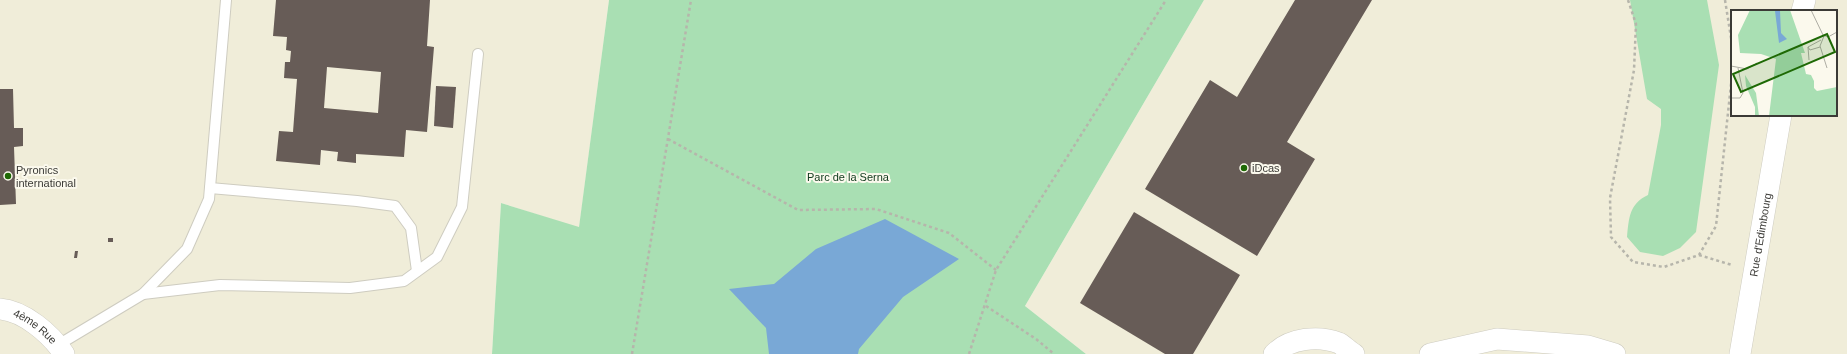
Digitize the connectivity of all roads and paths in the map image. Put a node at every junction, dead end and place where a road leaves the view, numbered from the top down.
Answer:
1 (226, 0) edge
2 (691, 0) edge
3 (1166, 0) edge
4 (1628, 0) edge
5 (1725, 0) edge
6 (1805, 0) edge
7 (1802, 10) edge
8 (1731, 38) edge
9 (478, 54) dead end
10 (1731, 84) edge
11 (1781, 116) edge
12 (668, 139) junction
13 (210, 188) junction
14 (1699, 255) junction
15 (996, 270) junction
16 (417, 271) junction
17 (1754, 271) junction
18 (143, 294) junction
19 (986, 306) junction
20 (0, 309) edge
21 (61, 349) edge
22 (632, 354) edge
23 (970, 354) edge
24 (1054, 354) edge
25 (1274, 354) edge
26 (1354, 354) edge
27 (1430, 354) edge
28 (1615, 354) edge
29 (1740, 354) edge

1 - 13 lane
2 - 12 path
3 - 15 path
4 - 14 path
5 - 8 path
6 - 7 street
9 - 16 lane
10 - 14 path
11 - 17 street, Rue d'Edimbourg
12 - 15 path
12 - 22 path
13 - 16 lane
13 - 18 lane
14 - 17 path
15 - 19 path
16 - 18 lane
17 - 29 street, Rue d'Edimbourg
18 - 21 lane
19 - 23 path
19 - 24 path
20 - 21 street, 4ème Rue
25 - 26 street
27 - 28 street

